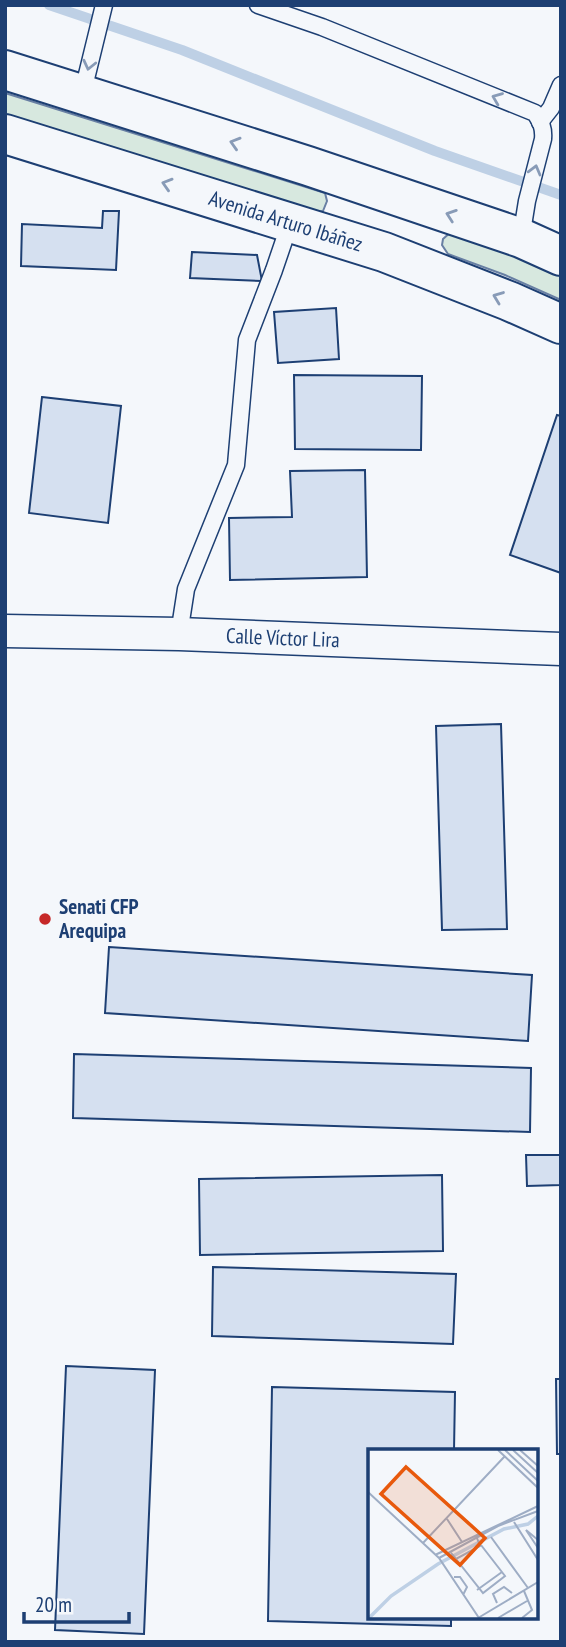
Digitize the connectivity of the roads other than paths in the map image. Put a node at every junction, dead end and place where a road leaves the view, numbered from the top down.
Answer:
1 (104, 5) edge
2 (258, 5) edge
3 (5, 69) edge
4 (561, 85) edge
5 (82, 95) junction
6 (540, 122) junction
7 (5, 134) edge
8 (398, 197) junction
9 (290, 223) junction
10 (521, 238) junction
11 (384, 252) junction
12 (561, 256) edge
13 (561, 324) edge
14 (5, 631) edge
15 (179, 634) junction
16 (561, 649) edge

1 -> 5 lane
6 -> 2 lane
3 - 5 main road
4 - 6 lane
8 -> 5 main road
10 -> 6 lane
9 -> 7 main road, Avenida Arturo Ibáñez
10 -> 8 main road
8 - 11 main road
9 - 11 main road, Avenida Arturo Ibáñez
9 - 15 lane
10 - 12 main road
13 -> 11 main road, Avenida Arturo Ibáñez
14 - 15 street, Calle Víctor Lira
15 - 16 street, Calle Víctor Lira

